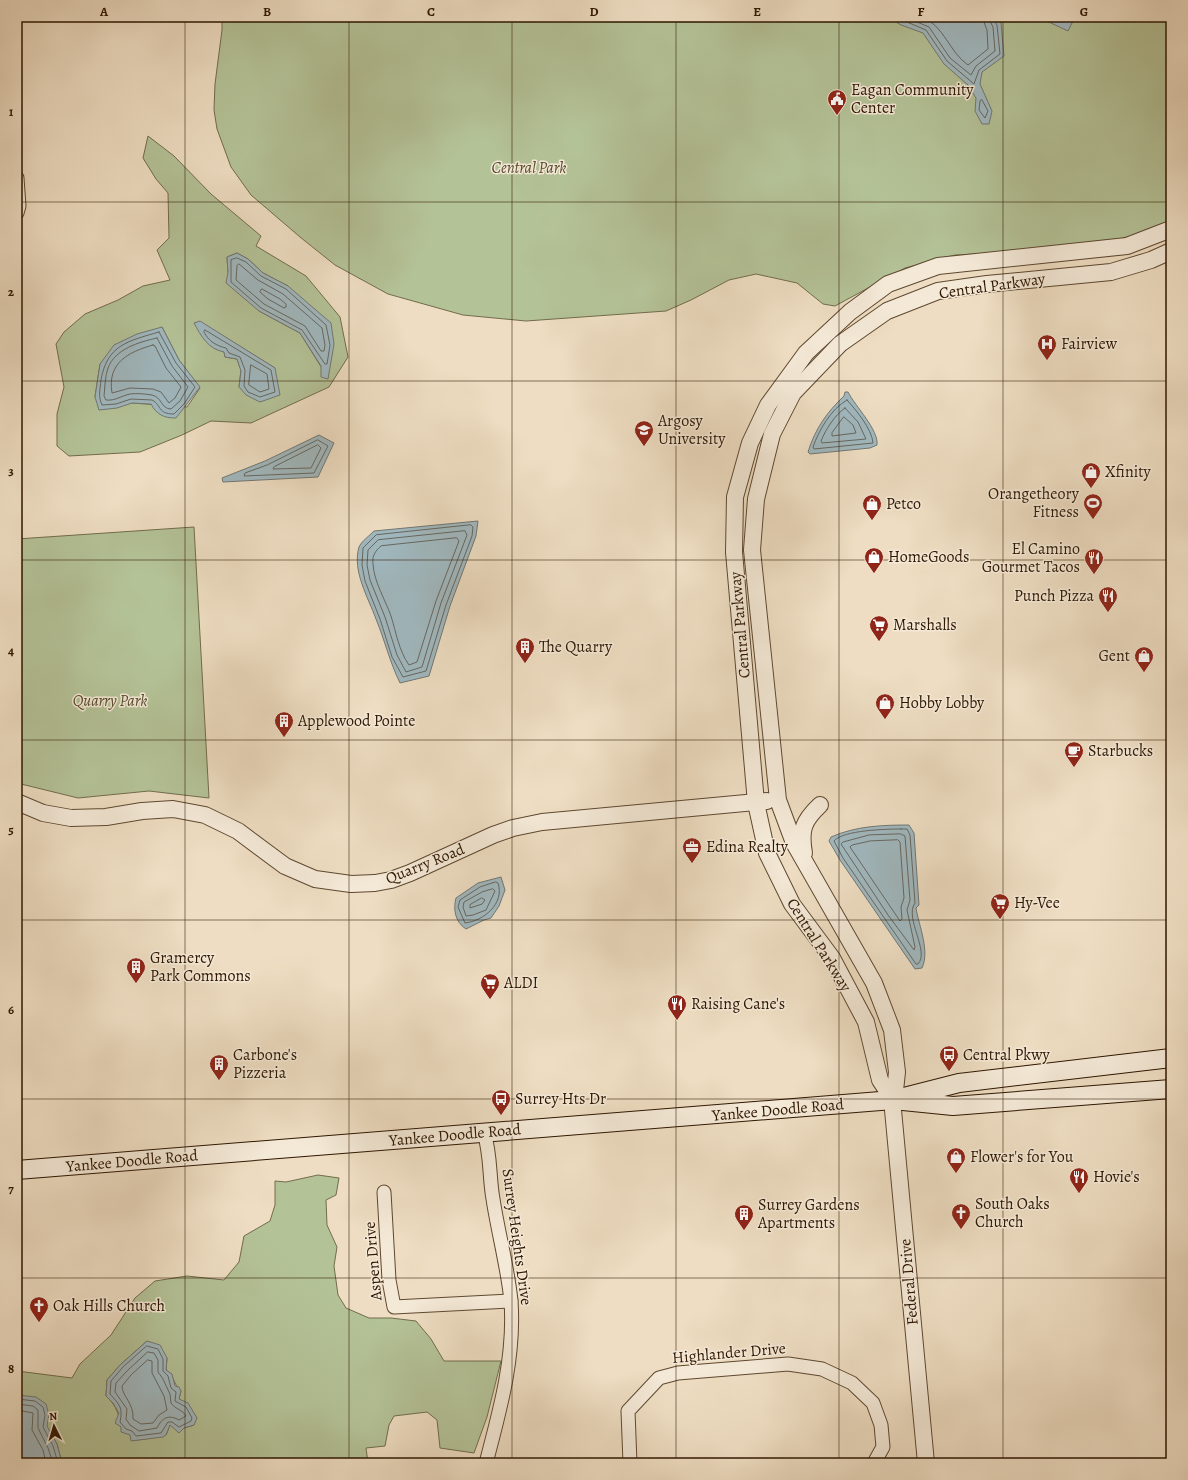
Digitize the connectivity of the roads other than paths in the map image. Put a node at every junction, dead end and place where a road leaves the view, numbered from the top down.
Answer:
1 (17, 178) edge
2 (17, 213) edge
3 (1171, 229) edge
4 (1171, 252) edge
5 (778, 800) junction
6 (17, 802) edge
7 (756, 803) junction
8 (820, 805) dead end
9 (806, 864) junction
10 (1171, 1058) edge
11 (1171, 1089) edge
12 (893, 1100) junction
13 (484, 1133) junction
14 (17, 1170) edge
15 (384, 1192) dead end
16 (511, 1301) junction
17 (486, 1463) edge
18 (630, 1463) edge
19 (874, 1463) edge
20 (926, 1463) edge

1 - 2 street
3 - 7 street, Central Parkway
4 - 5 street, Central Parkway
5 - 7 street, Quarry Road
5 - 9 street, Central Parkway
6 - 7 street, Quarry Road
7 - 12 street, Central Parkway
8 - 9 street
9 - 12 street, Central Parkway
10 - 12 main road, Yankee Doodle Road
11 - 12 main road, Yankee Doodle Road
12 - 13 main road, Yankee Doodle Road
12 - 20 street, Federal Drive
13 - 14 main road, Yankee Doodle Road
13 - 16 street, Surrey Heights Drive
15 - 16 street, Aspen Drive
16 - 17 street, Surrey Heights Drive
18 - 19 street, Highlander Drive

